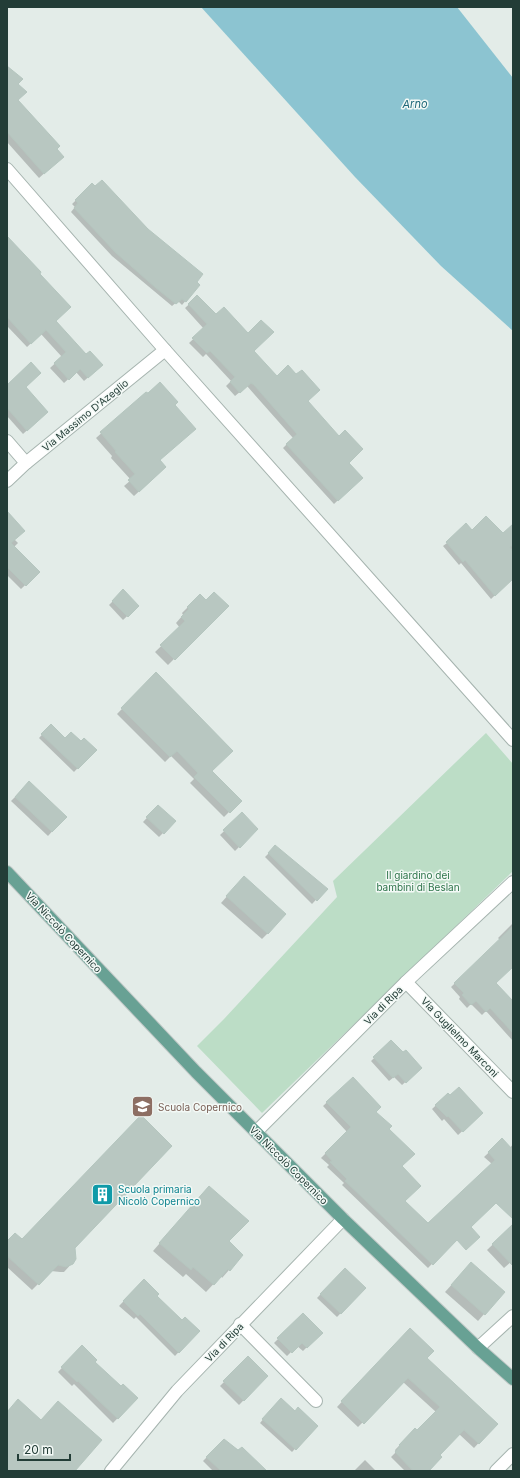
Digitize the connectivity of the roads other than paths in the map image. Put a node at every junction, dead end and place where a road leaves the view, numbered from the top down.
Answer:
1 (7, 169) edge
2 (165, 350) junction
3 (7, 441) edge
4 (26, 463) junction
5 (7, 481) edge
6 (513, 740) edge
7 (7, 872) edge
8 (513, 882) edge
9 (406, 982) junction
10 (513, 1092) edge
11 (256, 1132) junction
12 (343, 1219) junction
13 (513, 1316) edge
14 (240, 1324) junction
15 (478, 1348) junction
16 (513, 1379) edge
17 (316, 1401) dead end
18 (513, 1454) edge
19 (117, 1469) edge
20 (496, 1471) edge

1 - 2 street
2 - 4 street, Via Massimo D'Azeglio
2 - 6 street
3 - 4 street
4 - 5 street, Via Massimo D'Azeglio
7 - 11 main road, Via Niccolò Copernico
8 - 9 street, Via di Ripa
9 - 10 street, Via Guglielmo Marconi
9 - 11 street, Via di Ripa
11 - 12 main road, Via Niccolò Copernico
12 - 14 street, Via di Ripa
12 - 15 main road, Via Niccolò Copernico
13 - 15 street
14 - 17 street
14 - 19 street, Via di Ripa
15 - 16 main road, Via Niccolò Copernico
18 - 20 street

